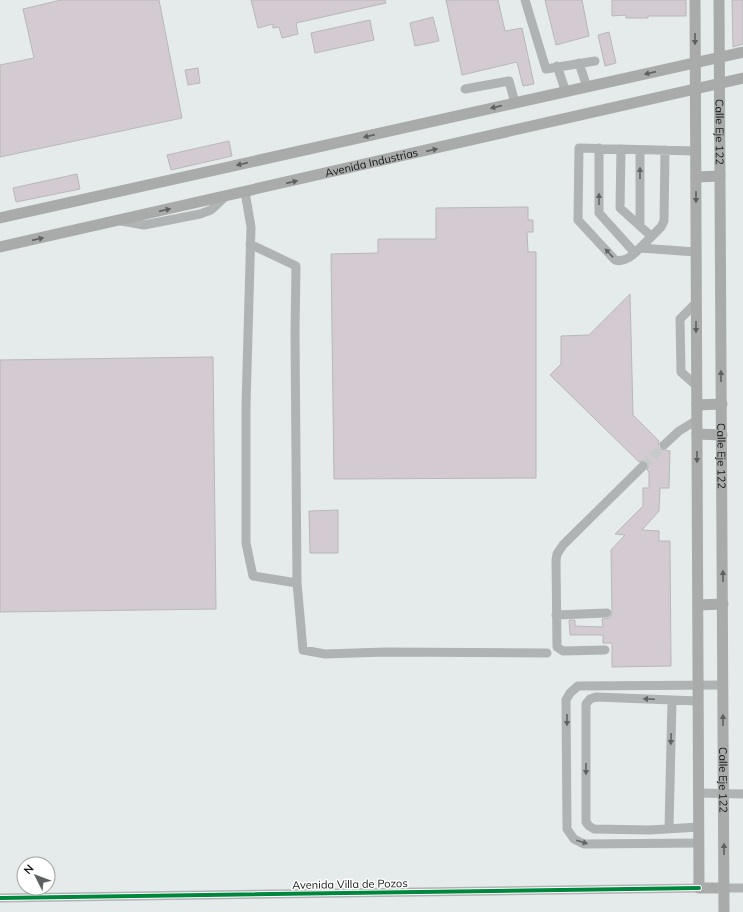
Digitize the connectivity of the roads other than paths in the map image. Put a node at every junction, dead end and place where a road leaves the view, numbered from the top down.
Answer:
1 (525, 0) edge
2 (695, 0) edge
3 (719, 0) edge
4 (743, 52) edge
5 (720, 57) junction
6 (595, 61) dead end
7 (579, 63) junction
8 (695, 63) junction
9 (557, 66) junction
10 (743, 78) edge
11 (720, 83) junction
12 (587, 87) junction
13 (465, 89) dead end
14 (695, 90) junction
15 (566, 92) junction
16 (514, 103) junction
17 (599, 148) junction
18 (621, 149) junction
19 (640, 150) junction
20 (665, 150) junction
21 (695, 151) junction
22 (720, 176) junction
23 (696, 178) junction
24 (245, 192) junction
25 (0, 218) edge
26 (640, 225) junction
27 (651, 236) junction
28 (250, 244) junction
29 (0, 247) edge
30 (637, 250) junction
31 (696, 252) junction
32 (696, 303) junction
33 (697, 386) junction
34 (722, 404) junction
35 (697, 405) junction
36 (697, 420) junction
37 (697, 434) junction
38 (722, 435) junction
39 (664, 445) tunnel mouth
40 (643, 466) tunnel mouth
41 (297, 583) junction
42 (723, 604) junction
43 (698, 605) junction
44 (606, 613) dead end
45 (556, 615) junction
46 (606, 650) dead end
47 (547, 652) dead end
48 (698, 685) junction
49 (723, 685) junction
50 (672, 700) junction
51 (698, 701) junction
52 (699, 793) junction
53 (724, 794) junction
54 (743, 794) edge
55 (699, 827) junction
56 (669, 828) junction
57 (699, 843) junction
58 (699, 888) junction
59 (724, 888) junction
60 (743, 888) edge
61 (0, 898) edge
62 (724, 912) edge

1 - 9 street
2 -> 8 main road
3 - 5 main road, Calle Eje 122
4 - 5 main road
5 - 8 main road
5 - 11 main road, Calle Eje 122
6 - 7 street
7 - 9 street
7 - 12 street
8 -> 12 main road
8 - 14 main road
9 - 15 street
10 - 11 main road, Avenida Industrias
11 - 14 main road, Avenida Industrias
11 - 22 main road, Calle Eje 122
12 - 15 main road
13 - 16 street
14 - 21 main road
24 -> 14 main road, Avenida Industrias
15 - 16 main road
16 -> 25 main road
17 - 18 street
30 -> 17 street
30 -> 17 street
18 - 19 street
18 - 26 street
19 - 20 street
26 -> 19 street
20 - 21 street
20 - 27 street
21 - 23 main road
22 - 23 main road
34 -> 22 main road, Calle Eje 122
23 -> 31 main road
24 - 28 street
29 -> 24 main road, Avenida Industrias
26 - 27 street
27 - 30 street
28 - 41 street
28 - 41 street
30 - 31 street
31 - 32 main road
32 -> 33 main road
32 - 33 street
33 - 35 main road
34 - 35 main road
34 - 38 main road, Calle Eje 122
35 - 36 main road
36 - 37 main road
36 - 39 street
37 - 38 main road
37 -> 43 main road
42 -> 38 main road, Calle Eje 122
40 - 45 street
41 - 47 street
42 - 43 main road
42 - 49 main road, Calle Eje 122
43 - 48 main road
44 - 45 street
45 - 46 street
48 - 49 street
48 - 51 main road
48 -> 57 street
53 -> 49 main road, Calle Eje 122
50 - 51 street
50 -> 56 street
50 -> 56 street
51 - 52 main road
52 - 53 street
52 - 55 main road
53 - 54 street
59 -> 53 main road, Calle Eje 122
55 - 56 street
55 - 57 main road
57 - 58 main road
58 - 59 main road, Avenida Villa de Pozos
58 - 61 street, Avenida Villa de Pozos
59 - 60 street, Avenida Villa de Pozos
59 - 62 main road, Calle Eje 122

